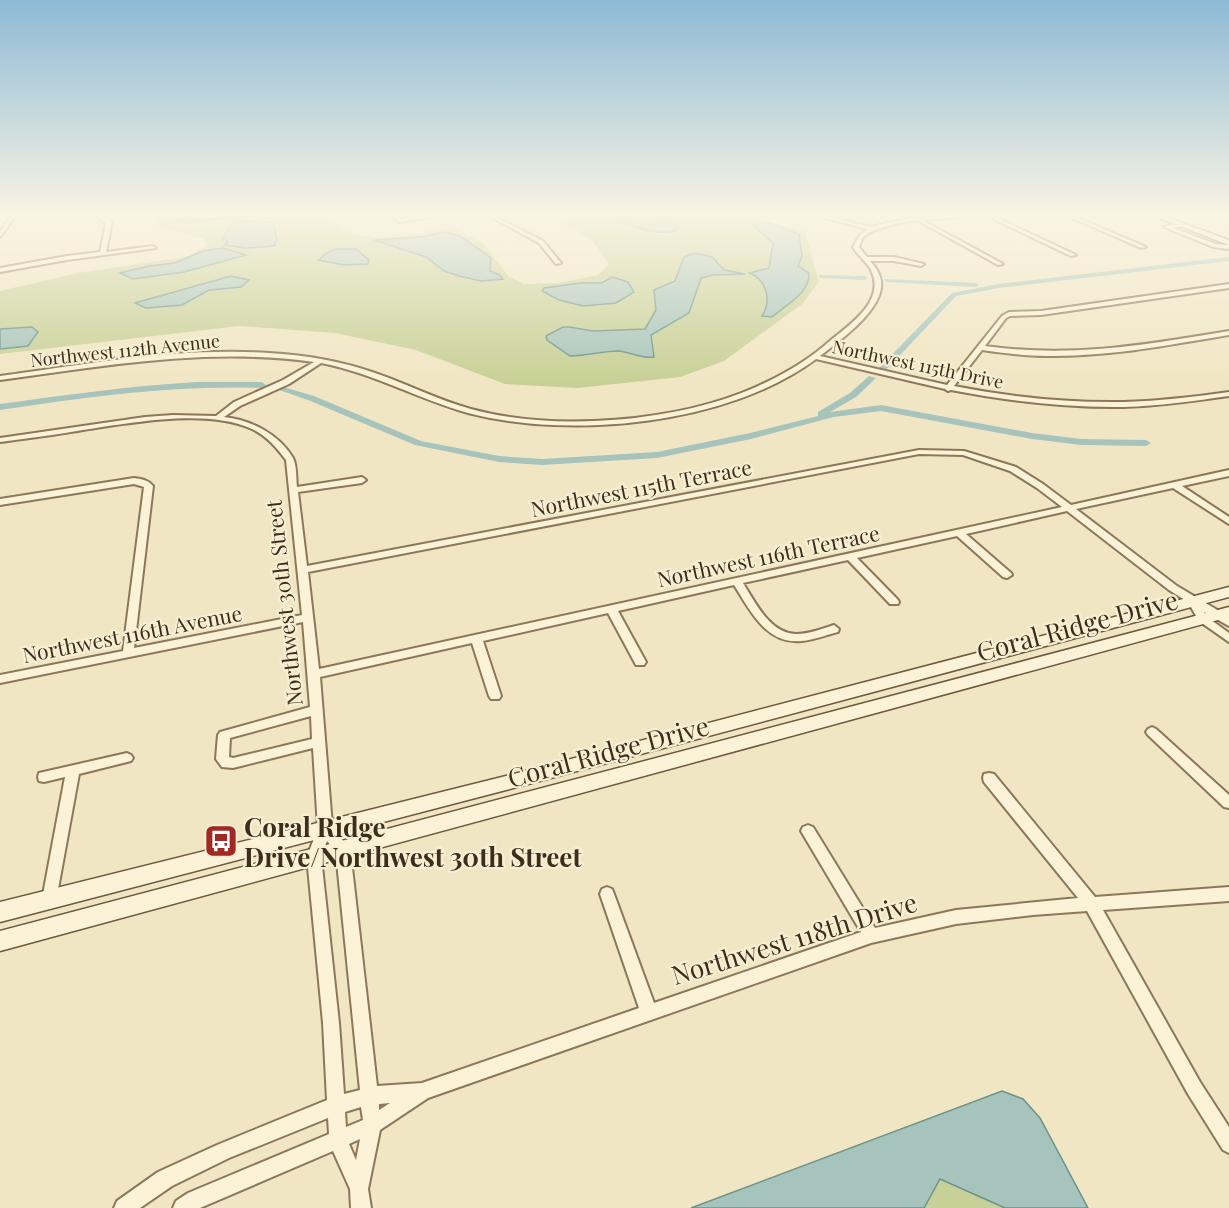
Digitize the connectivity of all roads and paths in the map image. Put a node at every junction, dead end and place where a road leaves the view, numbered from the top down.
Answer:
1 (873, 270) edge
2 (1229, 286) edge
3 (1229, 333) edge
4 (981, 348) junction
5 (817, 357) junction
6 (320, 361) junction
7 (0, 378) edge
8 (948, 389) junction
9 (1229, 394) edge
10 (218, 418) junction
11 (0, 440) edge
12 (1229, 473) edge
13 (362, 480) dead end
14 (1174, 485) junction
15 (294, 490) junction
16 (0, 502) edge
17 (1068, 508) junction
18 (1229, 521) edge
19 (959, 532) junction
20 (850, 556) junction
21 (302, 570) junction
22 (1007, 575) dead end
23 (736, 582) junction
24 (1229, 592) edge
25 (1192, 601) junction
26 (894, 602) dead end
27 (611, 608) junction
28 (1226, 616) edge
29 (308, 618) junction
30 (1203, 619) junction
31 (834, 629) dead end
32 (476, 638) junction
33 (1229, 638) edge
34 (128, 654) junction
35 (640, 662) dead end
36 (314, 674) junction
37 (0, 679) edge
38 (495, 696) dead end
39 (317, 710) junction
40 (1152, 732) dead end
41 (319, 742) junction
42 (127, 758) dead end
43 (73, 771) junction
44 (44, 777) dead end
45 (988, 778) dead end
46 (1229, 803) edge
47 (325, 828) junction
48 (808, 831) dead end
49 (343, 850) junction
50 (314, 857) junction
51 (607, 894) dead end
52 (1229, 894) edge
53 (49, 900) junction
54 (1091, 903) junction
55 (0, 912) edge
56 (871, 936) junction
57 (0, 941) edge
58 (649, 1012) junction
59 (423, 1091) junction
60 (369, 1096) junction
61 (337, 1105) junction
62 (372, 1125) junction
63 (338, 1141) junction
64 (1229, 1144) edge
65 (360, 1198) edge
66 (124, 1208) edge
67 (183, 1208) edge

1 - 5 street, Northwest 112th Avenue
2 - 4 street
3 - 4 street
4 - 8 street
5 - 6 street, Northwest 112th Avenue
5 - 8 street, Northwest 115th Drive
6 - 7 street, Northwest 112th Avenue
6 - 10 street
8 - 9 street, Northwest 115th Drive
10 - 11 street, Northwest 30th Street
10 - 15 street, Northwest 30th Street
12 - 14 street, Northwest 116th Terrace
13 - 15 street
14 - 17 street, Northwest 116th Terrace
14 - 18 street
15 - 21 street, Northwest 30th Street
16 - 34 street
17 - 19 street, Northwest 116th Terrace
17 - 21 street, Northwest 115th Terrace
17 - 25 street, Northwest 115th Terrace
19 - 20 street, Northwest 116th Terrace
19 - 22 street
20 - 23 street, Northwest 116th Terrace
20 - 26 street
21 - 29 street, Northwest 30th Street
23 - 27 street, Northwest 116th Terrace
23 - 31 street
24 - 25 main road, Coral Ridge Drive
25 - 28 street
25 - 30 street
25 - 47 main road, Coral Ridge Drive
27 - 32 street, Northwest 116th Terrace
27 - 35 street
28 - 30 main road, Coral Ridge Drive
29 - 34 street, Northwest 116th Avenue
29 - 36 street, Northwest 30th Street
30 - 33 street
30 - 49 main road, Coral Ridge Drive
32 - 36 street, Northwest 116th Terrace
32 - 38 street
34 - 37 street, Northwest 116th Avenue
36 - 39 street, Northwest 30th Street
39 - 41 street, Northwest 30th Street
39 - 41 street
40 - 46 street
41 - 47 street, Northwest 30th Street
42 - 43 street
43 - 44 street
43 - 53 street
45 - 54 street
47 - 49 street
47 - 50 street, Northwest 30th Street
47 - 53 main road, Coral Ridge Drive
48 - 56 street
49 - 50 main road, Coral Ridge Drive
49 - 60 street, Northwest 30th Street
50 - 57 main road, Coral Ridge Drive
50 - 61 street, Northwest 30th Street
51 - 58 street
52 - 54 street, Northwest 118th Drive
53 - 55 main road, Coral Ridge Drive
54 - 56 street, Northwest 118th Drive
54 - 64 street
56 - 58 street, Northwest 118th Drive
58 - 59 street, Northwest 118th Drive
59 - 60 street, Northwest 118th Drive
59 - 62 street, Northwest 118th Drive
60 - 61 street, Northwest 118th Drive
60 - 62 street, Northwest 30th Street
61 - 63 street, Northwest 30th Street
61 - 66 street, Northwest 118th Drive
62 - 63 street, Northwest 118th Drive
62 - 65 street, Northwest 30th Street
63 - 65 street, Northwest 30th Street
63 - 67 street, Northwest 118th Drive

